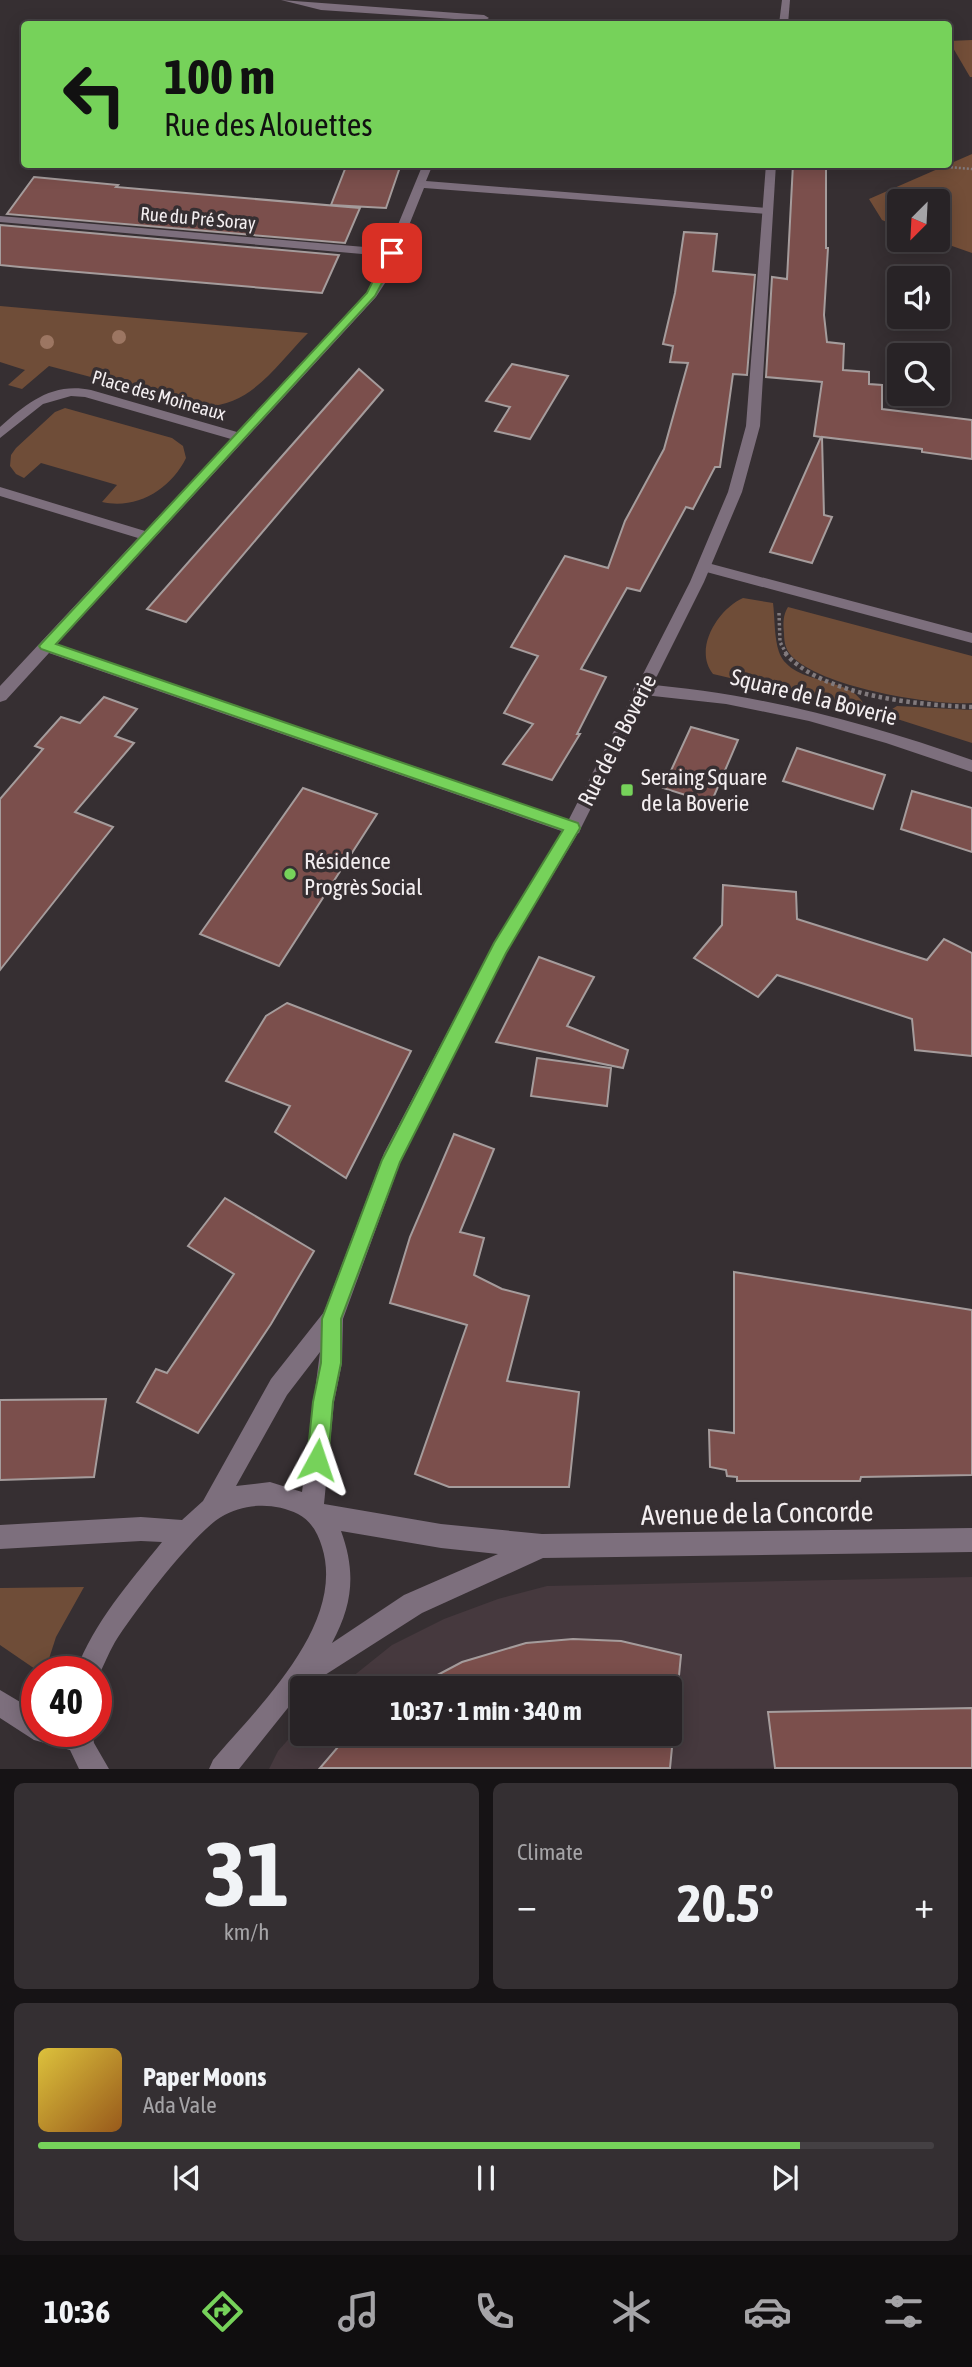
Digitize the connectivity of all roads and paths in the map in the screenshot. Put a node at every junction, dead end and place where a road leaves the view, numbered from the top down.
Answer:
1 (285, 0) edge
2 (786, 0) edge
3 (485, 17) edge
4 (784, 21) edge
5 (952, 167) edge
6 (426, 168) edge
7 (771, 168) edge
8 (972, 169) edge
9 (420, 184) junction
10 (767, 211) junction
11 (0, 219) edge
12 (392, 253) junction
13 (0, 435) edge
14 (239, 437) junction
15 (0, 491) edge
16 (147, 536) junction
17 (704, 567) junction
18 (780, 607) dead end
19 (972, 638) edge
20 (46, 646) junction
21 (641, 690) junction
22 (0, 696) edge
23 (972, 707) edge
24 (972, 766) edge
25 (573, 828) junction
26 (332, 1319) junction
27 (211, 1508) junction
28 (316, 1512) junction
29 (186, 1532) junction
30 (0, 1537) edge
31 (972, 1540) edge
32 (542, 1546) junction
33 (95, 1656) edge
34 (288, 1687) junction
35 (0, 1703) edge
36 (21, 1717) edge
37 (222, 1769) edge

1 - 3 street
2 - 4 street
5 - 8 path
6 - 9 street
7 - 10 street, Rue de la Boverie
9 - 10 street
9 - 12 street
10 - 17 street, Rue de la Boverie
11 - 12 street, Rue du Pré Soray
12 - 14 street
13 - 14 street, Place des Moineaux
14 - 16 street
15 - 16 street
16 - 20 street
17 - 19 street
17 - 21 street, Rue de la Boverie
18 - 23 path
20 - 22 street
20 - 25 street
21 - 24 street, Square de la Boverie
21 - 25 street, Rue de la Boverie
25 - 26 street, Rue de la Boverie
26 - 27 street, Rue de la Boverie
26 - 28 street, Rue de la Boverie
27 - 28 street, Rue de la Boverie
27 - 29 street, Rue de la Boverie
28 - 32 street, Avenue de la Concorde
28 - 34 street
29 - 30 street
29 - 33 street, Rue de la Boverie
31 - 32 street, Avenue de la Concorde
32 - 34 street, Avenue de la Concorde
34 - 37 street
35 - 36 street

